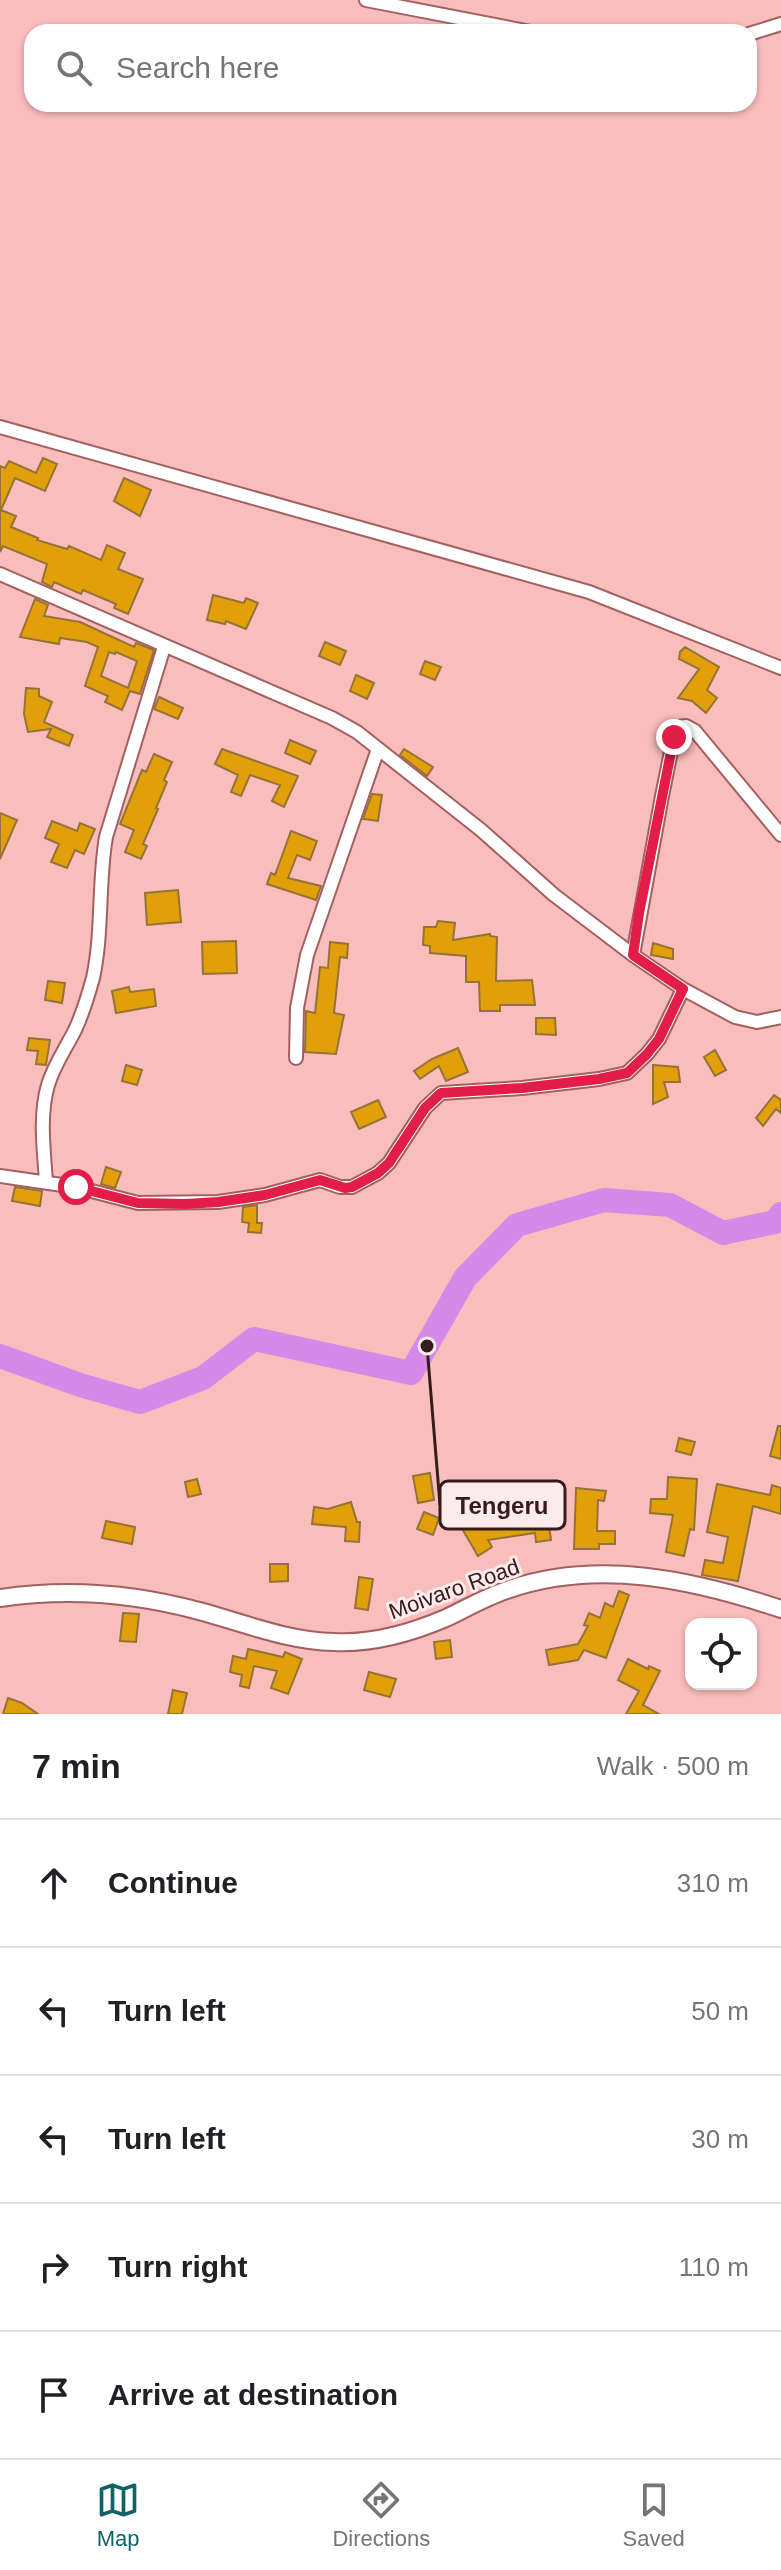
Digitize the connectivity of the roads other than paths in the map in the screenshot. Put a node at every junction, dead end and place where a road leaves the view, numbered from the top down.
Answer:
1 (366, 0) edge
2 (490, 24) edge
3 (781, 24) edge
4 (757, 32) edge
5 (0, 427) edge
6 (0, 574) edge
7 (164, 647) junction
8 (781, 668) edge
9 (378, 749) junction
10 (781, 835) edge
11 (633, 955) junction
12 (683, 989) junction
13 (781, 1017) edge
14 (296, 1058) dead end
15 (0, 1176) edge
16 (46, 1182) junction
17 (0, 1598) edge
18 (781, 1609) edge

1 - 2 street
3 - 4 street
5 - 8 street
6 - 7 street
7 - 9 street
7 - 16 street
9 - 11 street
9 - 14 street
10 - 11 street
11 - 12 street
12 - 13 street
12 - 16 street
15 - 16 street
17 - 18 street, Moivaro Road

